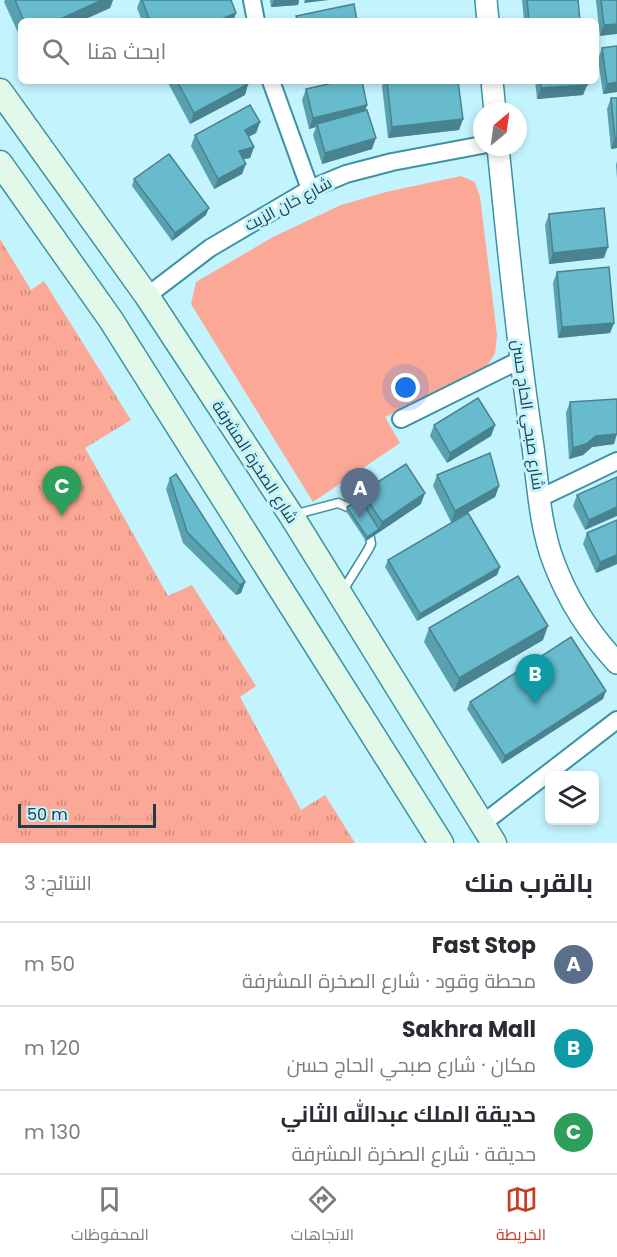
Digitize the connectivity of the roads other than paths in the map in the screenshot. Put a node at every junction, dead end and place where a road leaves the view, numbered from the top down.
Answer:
1 (252, 0) edge
2 (486, 0) edge
3 (255, 18) edge
4 (488, 18) edge
5 (272, 84) edge
6 (492, 84) edge
7 (0, 91) edge
8 (494, 102) edge
9 (473, 147) edge
10 (499, 156) edge
11 (0, 163) edge
12 (310, 189) junction
13 (147, 296) junction
14 (520, 360) junction
15 (401, 419) dead end
16 (617, 461) edge
17 (540, 498) junction
18 (350, 508) edge
19 (291, 515) junction
20 (370, 538) edge
21 (340, 595) junction
22 (617, 663) edge
23 (617, 720) edge
24 (488, 834) edge
25 (441, 843) edge

1 - 3 street
2 - 4 street
5 - 12 street
6 - 8 street
7 - 13 main road, شارع الصخرة المشرفة
9 - 12 street, شارع خان الزيت
10 - 14 street, شارع صبحي الحاج حسن
11 - 25 main road
12 - 13 street, شارع خان الزيت
13 - 19 main road, شارع الصخرة المشرفة
14 - 15 street
14 - 17 street, شارع صبحي الحاج حسن
16 - 17 street
17 - 22 street, شارع صبحي الحاج حسن
18 - 19 lane
19 - 21 main road, شارع الصخرة المشرفة
20 - 21 lane
21 - 24 main road, شارع الصخرة المشرفة
23 - 24 street

